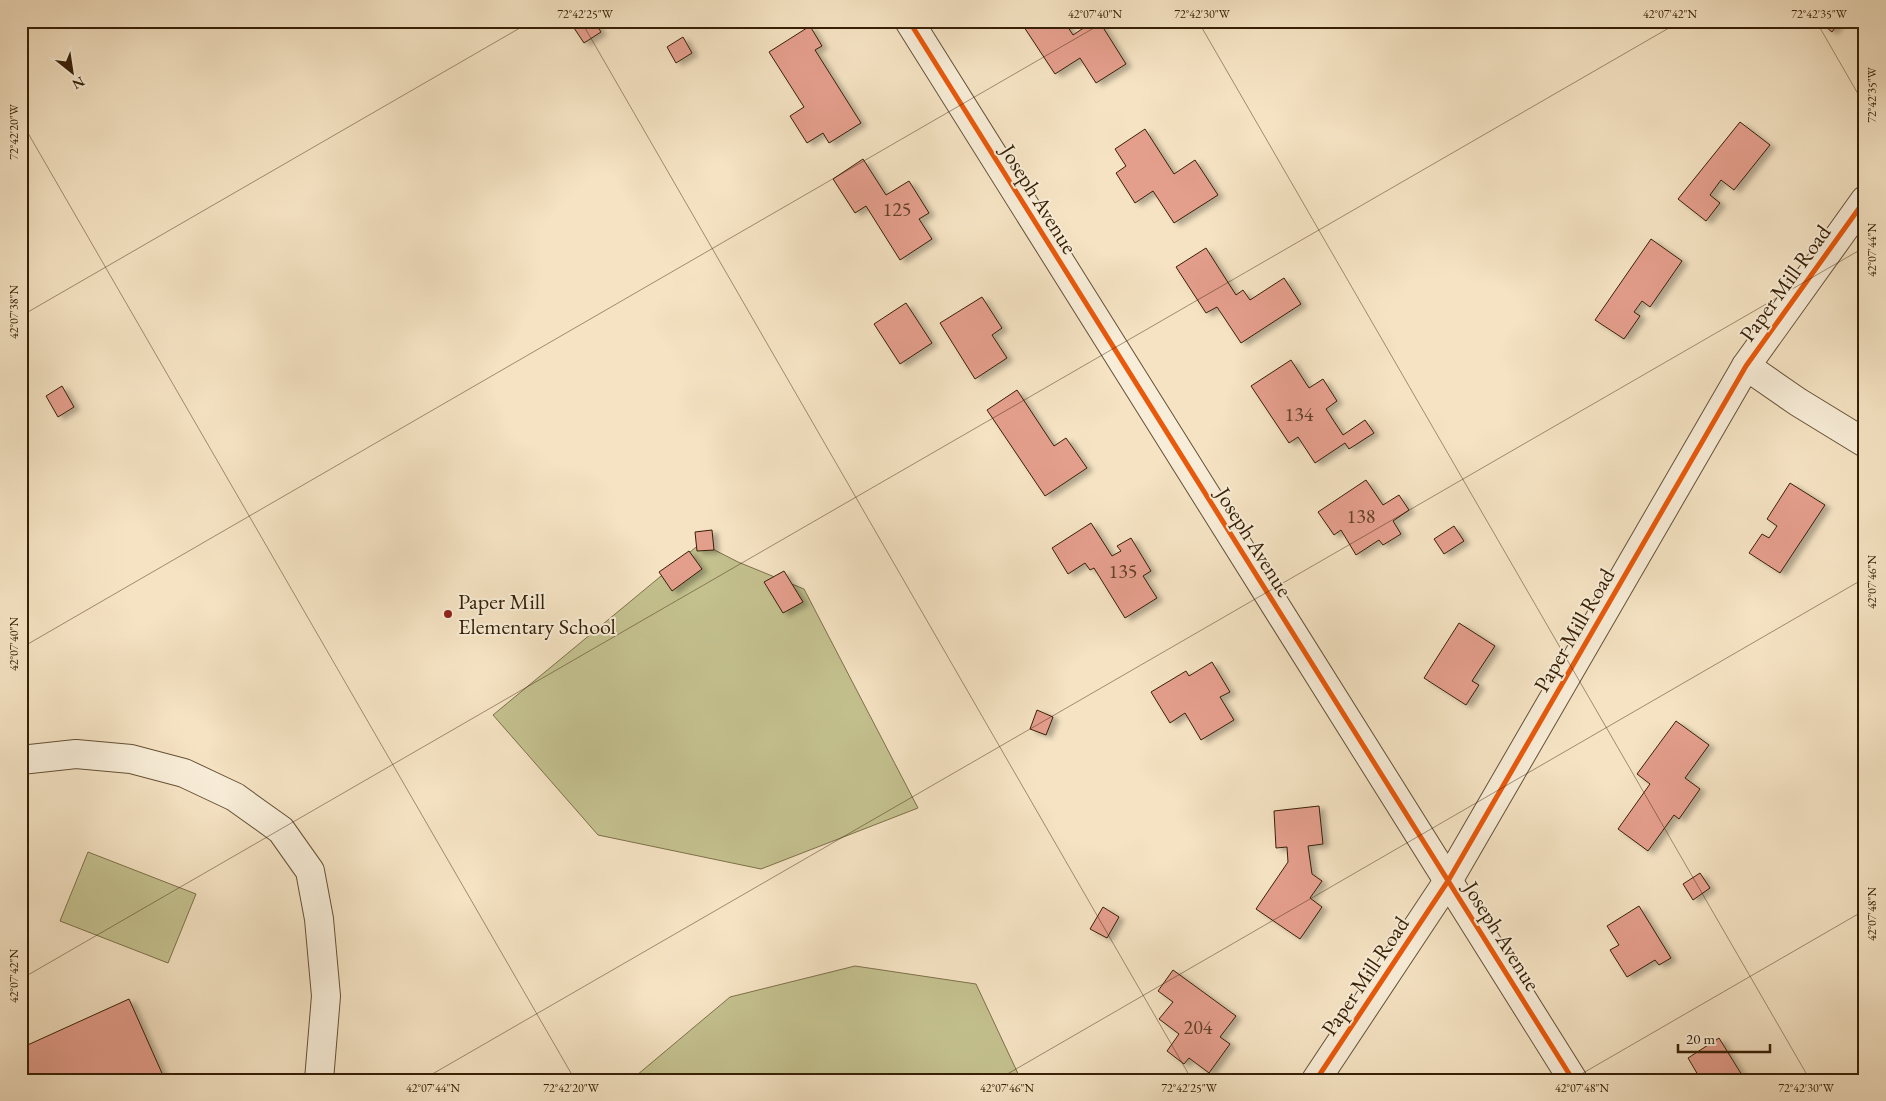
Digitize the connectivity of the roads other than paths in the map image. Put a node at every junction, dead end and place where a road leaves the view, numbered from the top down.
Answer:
1 (909, 21) edge
2 (1865, 200) edge
3 (1746, 366) junction
4 (1865, 443) edge
5 (21, 760) edge
6 (1448, 881) junction
7 (319, 1080) edge
8 (1316, 1080) edge
9 (1573, 1080) edge

1 - 6 street, Joseph Avenue
2 - 3 street, Paper Mill Road
3 - 4 street
3 - 6 street, Paper Mill Road
5 - 7 street
6 - 8 street, Paper Mill Road
6 - 9 street, Joseph Avenue

